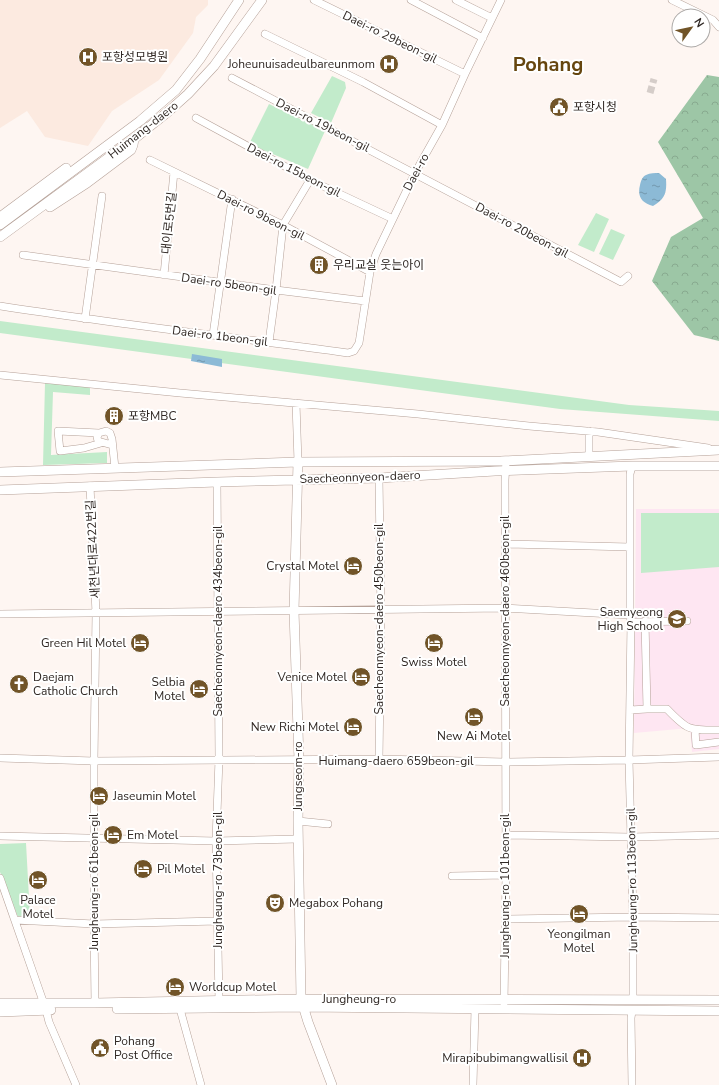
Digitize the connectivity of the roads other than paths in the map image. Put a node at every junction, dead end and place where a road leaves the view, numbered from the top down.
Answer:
1 (239, 0) edge
2 (262, 0) edge
3 (314, 0) edge
4 (411, 0) edge
5 (456, 0) edge
6 (501, 0) edge
7 (672, 0) edge
8 (492, 18) junction
9 (719, 27) edge
10 (265, 34) dead end
11 (482, 38) junction
12 (465, 74) junction
13 (232, 78) dead end
14 (196, 118) dead end
15 (442, 125) junction
16 (128, 129) junction
17 (134, 139) junction
18 (150, 160) dead end
19 (174, 172) junction
20 (415, 173) junction
21 (310, 180) junction
22 (102, 196) dead end
23 (232, 200) junction
24 (0, 216) edge
25 (393, 219) junction
26 (0, 225) edge
27 (284, 225) junction
28 (0, 237) edge
29 (0, 243) edge
30 (23, 255) dead end
31 (93, 265) junction
32 (370, 272) junction
33 (164, 275) junction
34 (628, 276) dead end
35 (221, 282) junction
36 (276, 290) junction
37 (365, 301) junction
38 (0, 306) edge
39 (85, 320) junction
40 (213, 335) junction
41 (269, 342) junction
42 (354, 351) joint
43 (0, 375) edge
44 (296, 403) junction
45 (589, 431) junction
46 (99, 433) junction
47 (101, 442) junction
48 (112, 445) junction
49 (719, 450) edge
50 (589, 456) junction
51 (506, 461) junction
52 (298, 462) junction
53 (632, 466) junction
54 (719, 466) edge
55 (115, 468) junction
56 (0, 472) edge
57 (506, 472) junction
58 (379, 478) junction
59 (298, 479) junction
60 (217, 482) junction
61 (90, 486) junction
62 (0, 490) edge
63 (505, 544) junction
64 (630, 547) junction
65 (505, 608) junction
66 (380, 610) junction
67 (294, 611) junction
68 (219, 612) junction
69 (96, 613) junction
70 (0, 614) edge
71 (630, 618) junction
72 (645, 621) junction
73 (687, 621) dead end
74 (647, 709) junction
75 (630, 710) junction
76 (694, 730) junction
77 (719, 730) edge
78 (719, 742) edge
79 (709, 743) junction
80 (709, 757) junction
81 (719, 757) edge
82 (0, 758) edge
83 (379, 759) junction
84 (219, 760) junction
85 (299, 760) junction
86 (629, 760) junction
87 (94, 761) junction
88 (505, 762) junction
89 (298, 821) junction
90 (328, 824) dead end
91 (506, 835) junction
92 (719, 835) edge
93 (0, 836) edge
94 (631, 837) junction
95 (95, 838) junction
96 (298, 839) junction
97 (216, 841) junction
98 (506, 875) junction
99 (452, 876) dead end
100 (0, 878) edge
101 (633, 917) junction
102 (719, 918) edge
103 (506, 919) junction
104 (15, 920) junction
105 (218, 920) junction
106 (94, 924) junction
107 (504, 999) junction
108 (633, 999) junction
109 (719, 1000) edge
110 (219, 1001) junction
111 (0, 1003) edge
112 (95, 1003) junction
113 (302, 1003) junction
114 (45, 1007) junction
115 (180, 1009) junction
116 (475, 1009) junction
117 (503, 1009) junction
118 (632, 1011) junction
119 (719, 1011) edge
120 (0, 1012) edge
121 (76, 1085) edge
122 (201, 1085) edge
123 (332, 1085) edge
124 (473, 1085) edge
125 (632, 1085) edge

1 - 16 main road, Huimang-daero
2 - 17 main road, Huimang-daero
3 - 12 street, Daei-ro 29beon-gil
4 - 11 street
5 - 8 street
6 - 8 street, Daei-ro
7 - 9 street
8 - 11 street, Daei-ro
10 - 15 street
11 - 12 street, Daei-ro
12 - 15 street, Daei-ro
13 - 20 street, Daei-ro 19beon-gil
14 - 21 street, Daei-ro 15beon-gil
15 - 20 street, Daei-ro
16 - 24 main road
16 - 26 main road, Huimang-daero
17 - 28 main road, Huimang-daero
17 - 29 main road
18 - 19 street, Daei-ro 9beon-gil
19 - 23 street, Daei-ro 9beon-gil
19 - 33 street, 대이로5번길
20 - 25 street, Daei-ro
20 - 34 street, Daei-ro 20beon-gil
21 - 25 street, Daei-ro 15beon-gil
21 - 27 street
22 - 31 street
23 - 27 street, Daei-ro 9beon-gil
23 - 35 street
25 - 32 street, Daei-ro
27 - 32 street, Daei-ro 9beon-gil
27 - 36 street
30 - 31 street, Daei-ro 5beon-gil
31 - 33 street, Daei-ro 5beon-gil
31 - 39 street
32 - 37 street, Daei-ro
33 - 35 street, Daei-ro 5beon-gil
35 - 36 street, Daei-ro 5beon-gil
35 - 40 street
36 - 37 street, Daei-ro 5beon-gil
36 - 41 street
37 - 42 street, Daei-ro
38 - 39 street, Daei-ro 1beon-gil
39 - 40 street, Daei-ro 1beon-gil
40 - 41 street, Daei-ro 1beon-gil
41 - 42 street, Daei-ro 1beon-gil
43 - 44 street
44 - 45 street, Saecheonnyeon-daero
44 - 52 street, Saecheonnyeon-daero
45 - 49 street, Saecheonnyeon-daero
45 - 50 street
46 - 47 street
46 - 47 street
46 - 48 street
47 - 48 street
48 - 55 street
49 - 50 main road, Saecheonnyeon-daero
50 - 51 main road, Saecheonnyeon-daero
51 - 52 main road, Saecheonnyeon-daero
51 - 57 street, Saecheonnyeon-daero 460beon-gil
52 - 55 main road, Saecheonnyeon-daero
52 - 59 main road, Jungseom-ro
53 - 54 main road, Saecheonnyeon-daero
53 - 57 main road, Saecheonnyeon-daero
53 - 64 street, Jungheung-ro 113beon-gil
55 - 56 main road, Saecheonnyeon-daero
57 - 58 main road, Saecheonnyeon-daero
57 - 63 street, Saecheonnyeon-daero 460beon-gil
58 - 59 main road, Saecheonnyeon-daero
58 - 66 street, Saecheonnyeon-daero 450beon-gil
59 - 60 main road, Saecheonnyeon-daero
59 - 67 main road, Jungseom-ro
60 - 61 main road, Saecheonnyeon-daero
60 - 68 street, Saecheonnyeon-daero 434beon-gil
61 - 62 main road, Saecheonnyeon-daero
61 - 69 street, 새천년대로422번길
63 - 64 street
63 - 65 street, Saecheonnyeon-daero 460beon-gil
64 - 71 street, Jungheung-ro 113beon-gil
65 - 66 street
65 - 71 street
65 - 88 street, Saecheonnyeon-daero 460beon-gil
66 - 67 street
66 - 83 street, Saecheonnyeon-daero 450beon-gil
67 - 68 street
67 - 85 main road, Jungseom-ro
68 - 69 street
68 - 84 street, Saecheonnyeon-daero 434beon-gil
69 - 70 street
69 - 87 street, 새천년대로422번길
71 - 72 street
71 - 75 street, Jungheung-ro 113beon-gil
72 - 73 street
72 - 74 street
74 - 75 street
74 - 76 street
75 - 86 street, Jungheung-ro 113beon-gil
76 - 77 street
76 - 79 street
78 - 79 street
79 - 80 street
80 - 81 street, Huimang-daero 659beon-gil
80 - 86 street, Huimang-daero 659beon-gil
82 - 87 street, Huimang-daero 659beon-gil
83 - 85 street, Huimang-daero 659beon-gil
83 - 88 street, Huimang-daero 659beon-gil
84 - 85 street, Huimang-daero 659beon-gil
84 - 87 street, Huimang-daero 659beon-gil
84 - 97 street, Jungheung-ro 73beon-gil
85 - 89 main road, Jungseom-ro
86 - 88 street, Huimang-daero 659beon-gil
86 - 94 street, Jungheung-ro 113beon-gil
87 - 95 street, Jungheung-ro 61beon-gil
88 - 91 street, Jungheung-ro 101beon-gil
89 - 90 street
89 - 96 main road, Jungseom-ro
91 - 94 street
91 - 98 street, Jungheung-ro 101beon-gil
92 - 94 street
93 - 95 street
94 - 101 street, Jungheung-ro 113beon-gil
95 - 97 street
95 - 106 street, Jungheung-ro 61beon-gil
96 - 97 street
96 - 113 main road, Jungseom-ro
97 - 105 street, Jungheung-ro 73beon-gil
98 - 99 street
98 - 103 street, Jungheung-ro 101beon-gil
100 - 104 street
101 - 102 street
101 - 103 street
101 - 108 street, Jungheung-ro 113beon-gil
103 - 107 street, Jungheung-ro 101beon-gil
104 - 106 street
104 - 114 street
105 - 106 street
105 - 110 street, Jungheung-ro 73beon-gil
106 - 112 street, Jungheung-ro 61beon-gil
107 - 108 main road, Jungheung-ro
107 - 113 main road, Jungheung-ro
107 - 117 street, Jungheung-ro 101beon-gil
108 - 109 main road, Jungheung-ro
110 - 112 main road, Jungheung-ro
110 - 113 main road, Jungheung-ro
111 - 114 main road, Jungheung-ro
112 - 114 main road, Jungheung-ro
113 - 115 main road, Jungheung-ro
113 - 116 main road, Jungheung-ro
113 - 123 main road, Jungseom-ro
114 - 115 main road, Jungheung-ro
114 - 120 main road, Jungheung-ro
114 - 121 street
115 - 122 street
116 - 117 main road, Jungheung-ro
116 - 124 street
117 - 118 main road, Jungheung-ro
118 - 119 main road, Jungheung-ro
118 - 125 street

